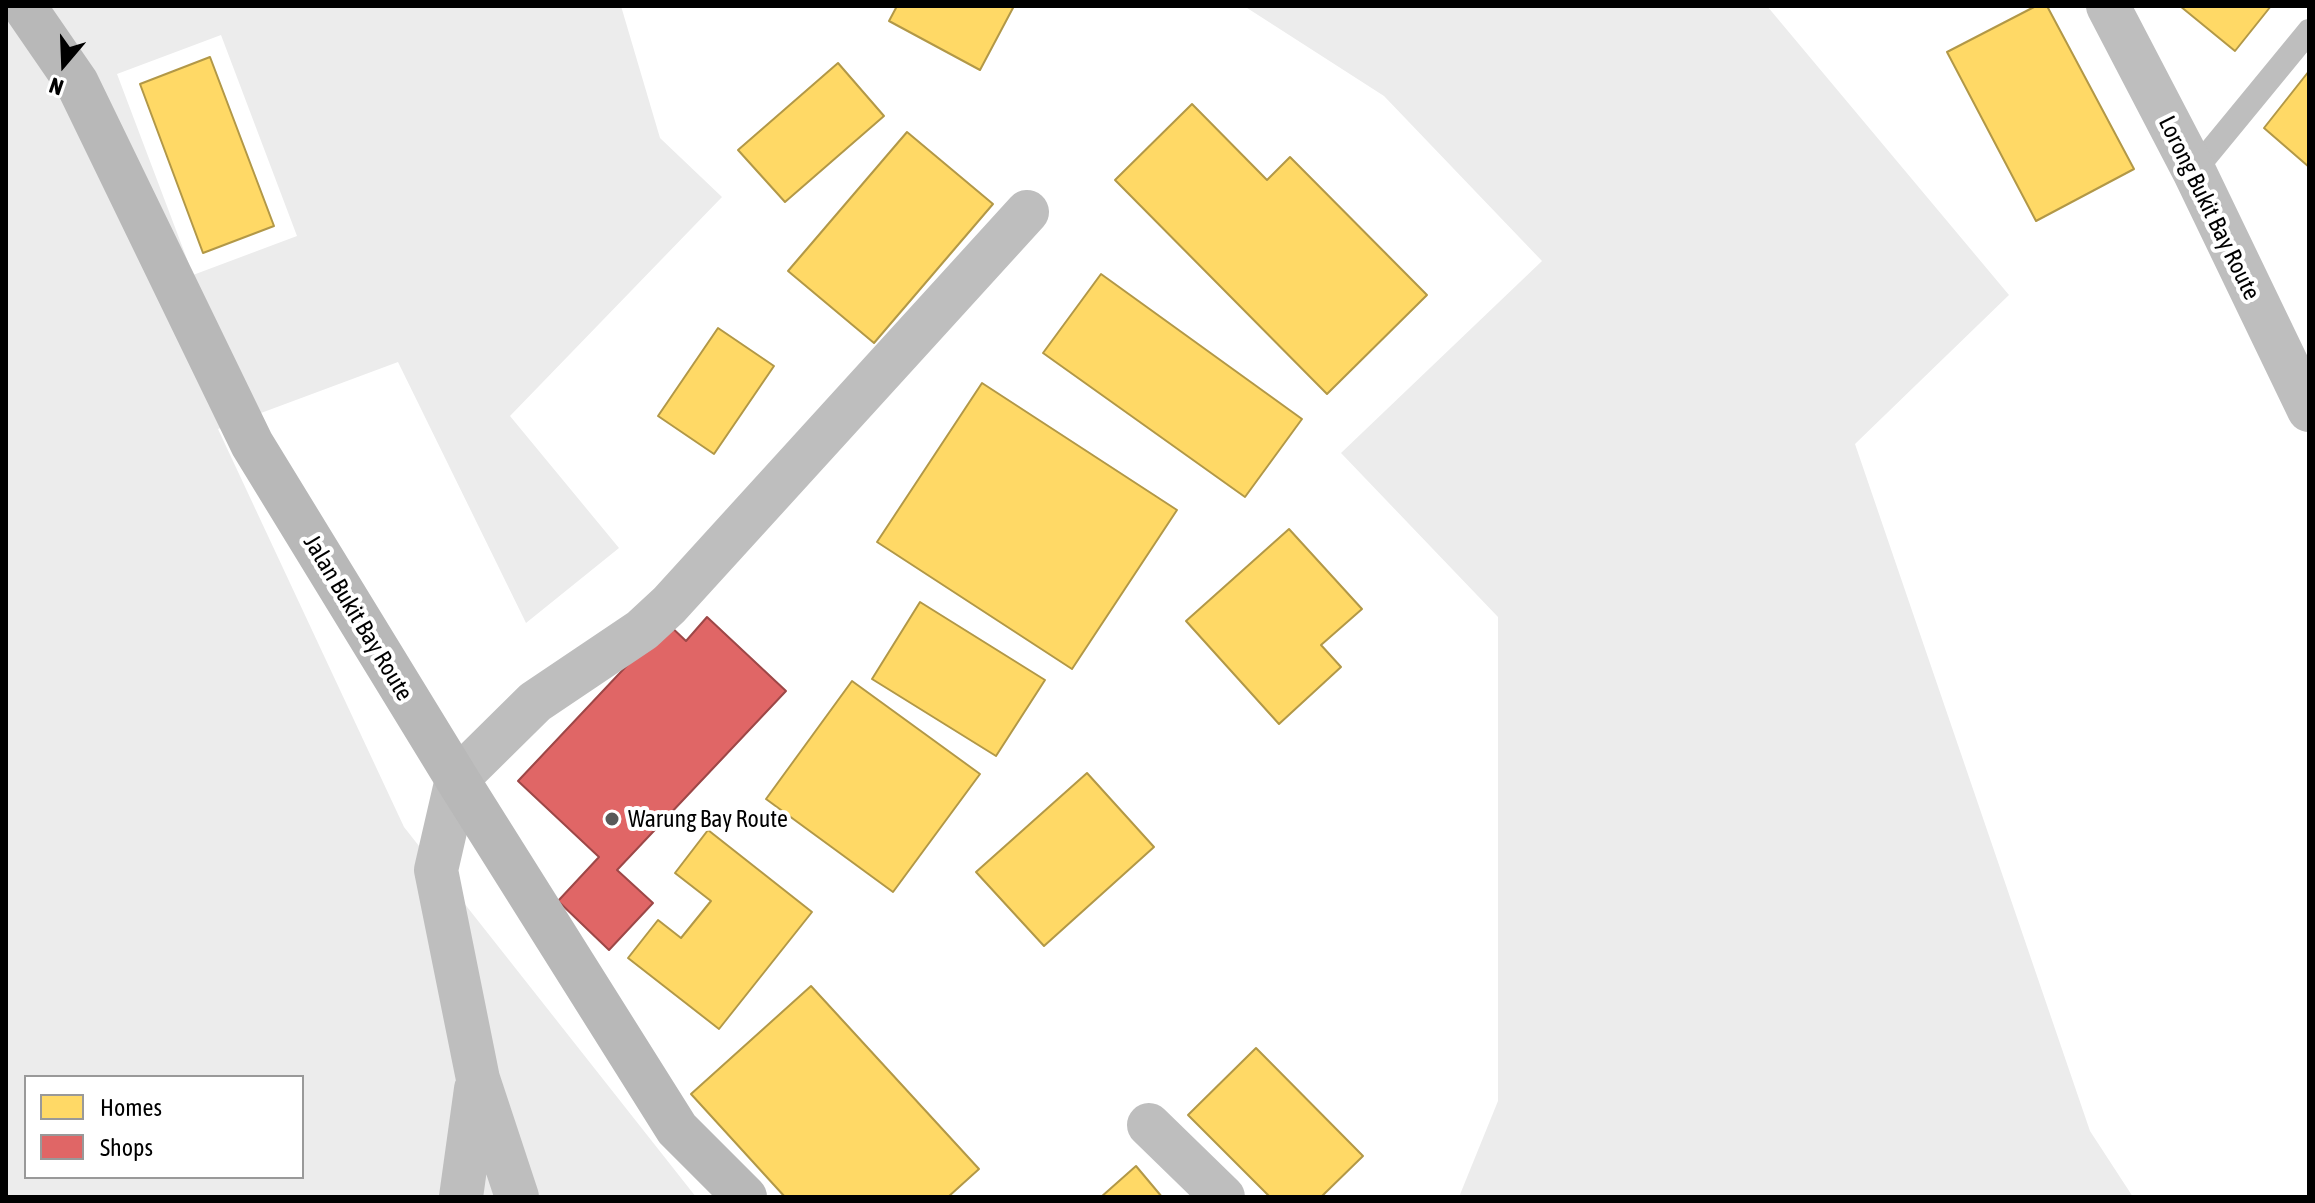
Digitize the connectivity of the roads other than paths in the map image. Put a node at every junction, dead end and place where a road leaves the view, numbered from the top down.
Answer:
1 (24, 6) edge
2 (2108, 6) edge
3 (2309, 31) edge
4 (2194, 171) junction
5 (1027, 212) dead end
6 (2303, 381) edge
7 (457, 779) junction
8 (478, 1079) junction
9 (1149, 1125) dead end
10 (461, 1197) edge
11 (517, 1197) edge
12 (745, 1197) edge
13 (1223, 1197) edge

1 - 7 street, Jalan Bukit Bay Route
2 - 4 street, Lorong Bukit Bay Route
3 - 4 lane
4 - 6 street, Lorong Bukit Bay Route
5 - 7 street
7 - 8 street
7 - 12 street, Jalan Bukit Bay Route
8 - 10 street
8 - 11 street
9 - 13 street

